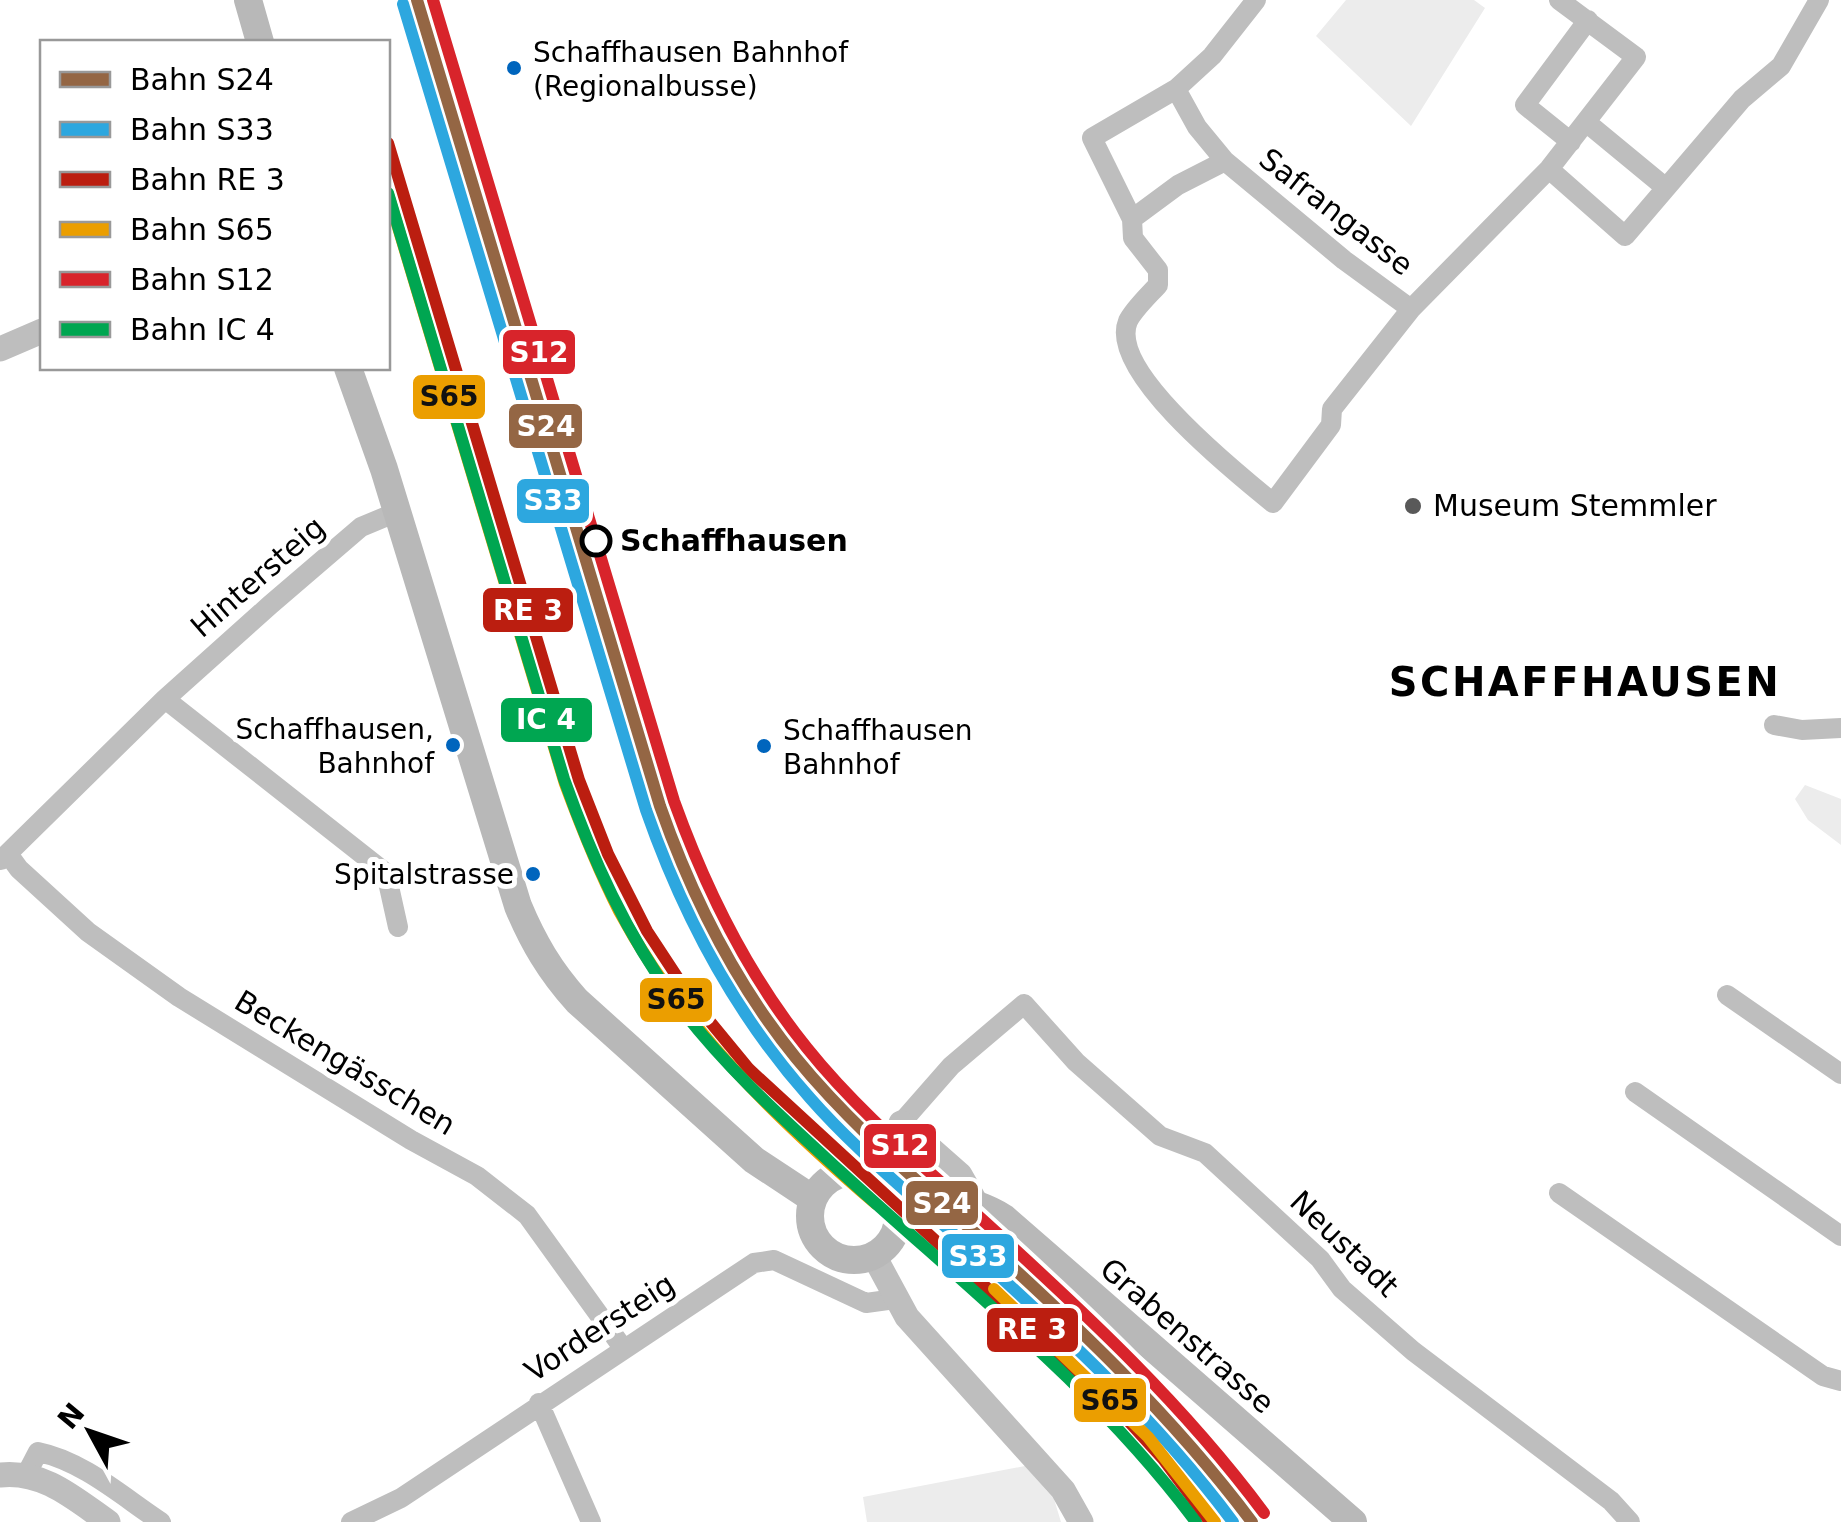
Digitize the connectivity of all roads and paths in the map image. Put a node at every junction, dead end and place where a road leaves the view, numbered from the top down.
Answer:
1 (248, 0) edge
2 (1256, 0) edge
3 (1559, 0) edge
4 (1820, 0) edge
5 (1588, 20) junction
6 (259, 40) edge
7 (1176, 89) junction
8 (1586, 122) junction
9 (1570, 142) junction
10 (1225, 161) junction
11 (1550, 170) junction
12 (1666, 188) junction
13 (1132, 219) junction
14 (1411, 309) junction
15 (40, 332) edge
16 (0, 349) edge
17 (349, 370) edge
18 (397, 512) junction
19 (165, 699) junction
20 (1774, 724) dead end
21 (1840, 725) edge
22 (4, 858) edge
23 (398, 926) dead end
24 (1727, 994) dead end
25 (1841, 1074) edge
26 (1635, 1092) dead end
27 (898, 1135) junction
28 (1718, 1164) dead end
29 (1740, 1165) junction
30 (882, 1182) junction
31 (817, 1193) junction
32 (1559, 1193) dead end
33 (966, 1202) junction
34 (898, 1208) junction
35 (1841, 1236) edge
36 (878, 1253) junction
37 (896, 1299) junction
38 (623, 1348) junction
39 (1841, 1381) edge
40 (540, 1403) junction
41 (13, 1475) edge
42 (108, 1522) edge
43 (161, 1522) edge
44 (351, 1522) edge
45 (591, 1522) edge
46 (1081, 1522) edge
47 (1353, 1522) edge
48 (1630, 1522) edge

1 - 6 main road
2 - 7 street
3 - 5 street
4 - 12 street
5 - 8 street
5 - 9 street
7 - 10 street, Safrangasse
7 - 13 street
8 - 9 street
8 - 12 street
9 - 11 street
10 - 13 street
10 - 14 street, Safrangasse
11 - 12 street
11 - 14 street
13 - 14 street
15 - 16 street
17 - 18 main road
18 - 19 street, Hintersteig
18 - 31 main road
19 - 22 street, Hintersteig
19 - 23 street
20 - 21 street
22 - 38 street, Beckengässchen
24 - 25 street
26 - 29 street
27 - 30 street
27 - 33 street, Grabenstrasse
27 - 48 street, Neustadt
28 - 29 street
29 - 35 street
30 - 31 main road
30 - 34 main road
31 - 36 main road
32 - 39 street
33 - 34 main road
33 - 47 main road, Grabenstrasse
34 - 36 main road
36 - 37 street
37 - 38 street, Vordersteig
37 - 46 street
38 - 40 street, Vordersteig
40 - 44 street, Vordersteig
40 - 45 street
41 - 42 street
41 - 43 street

